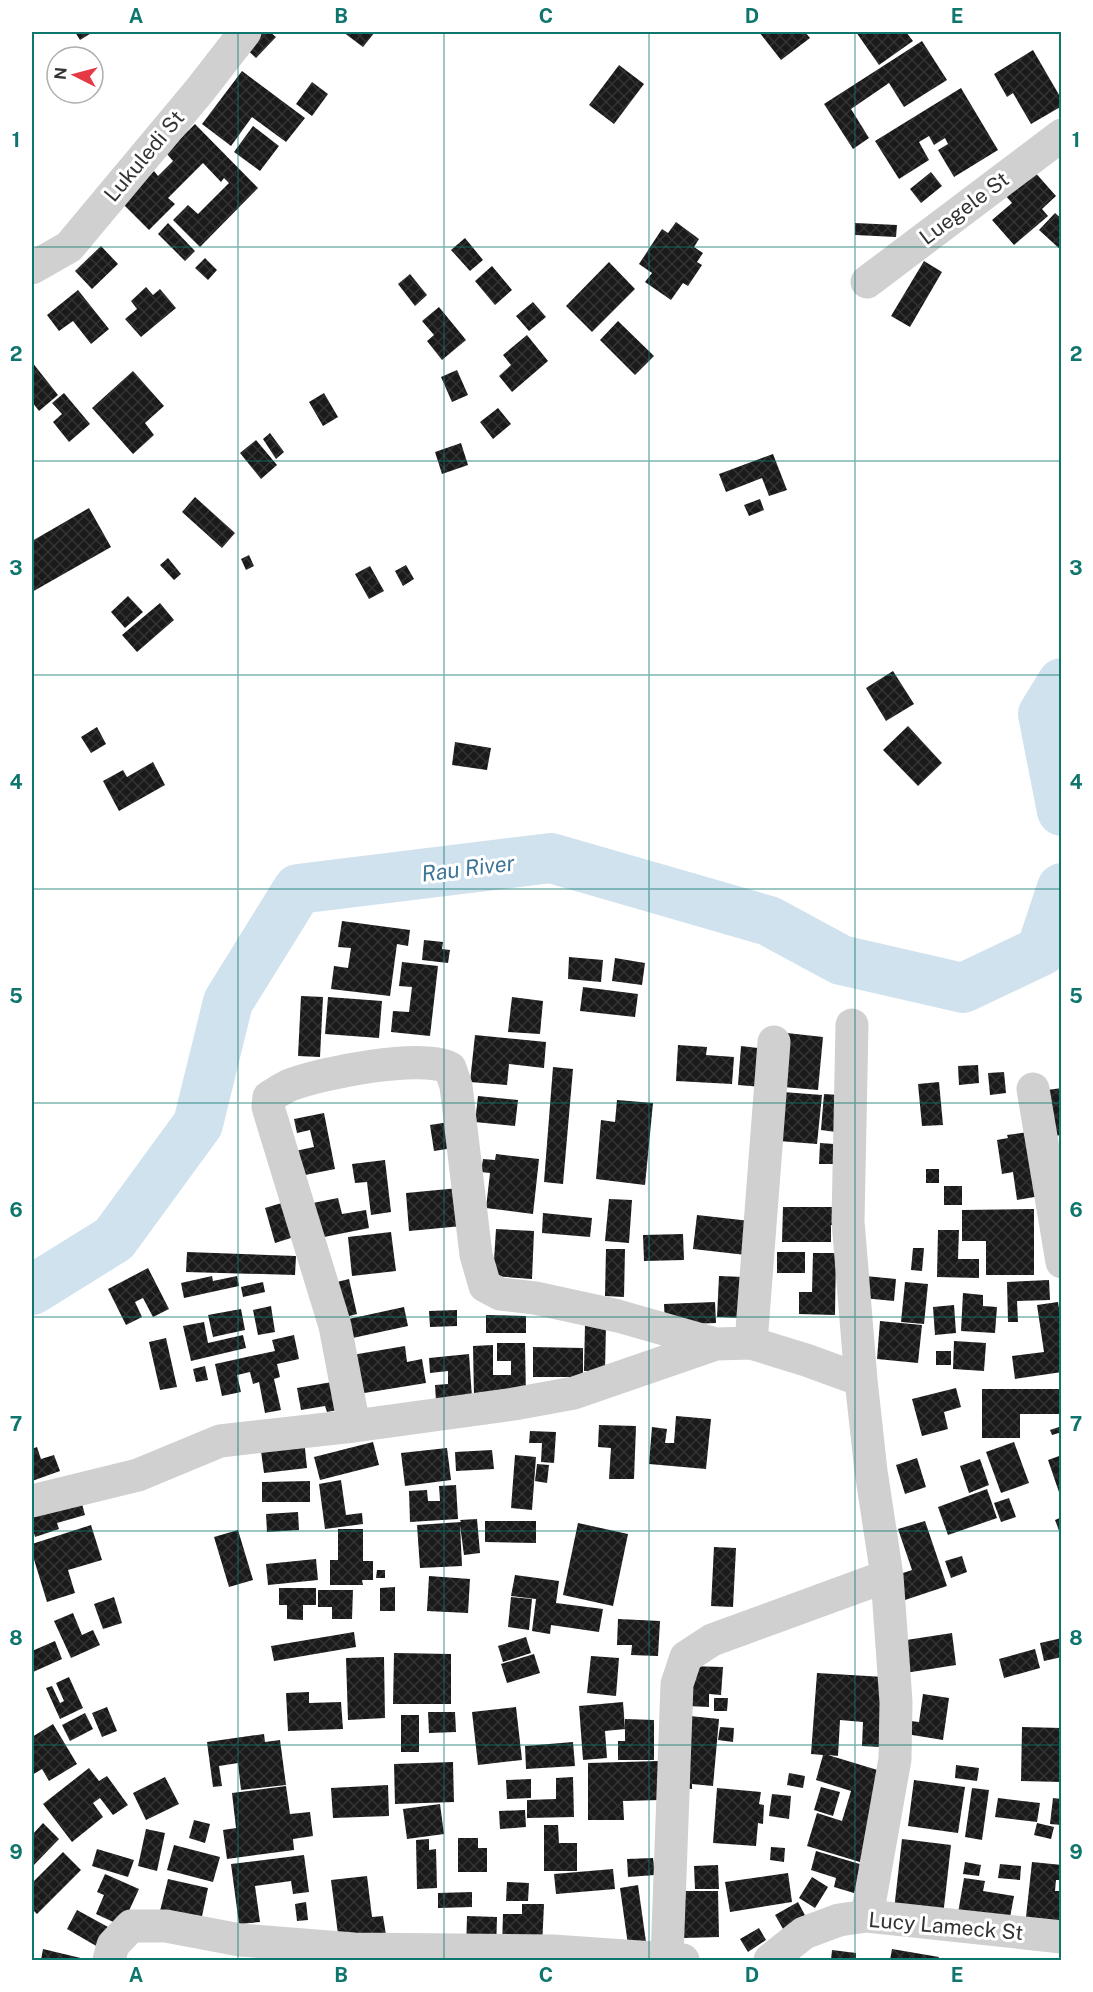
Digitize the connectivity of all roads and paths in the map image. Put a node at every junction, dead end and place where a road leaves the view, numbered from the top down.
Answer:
1 (245, 32) edge
2 (1062, 135) edge
3 (32, 268) edge
4 (867, 282) dead end
5 (852, 1025) dead end
6 (774, 1042) dead end
7 (1033, 1089) dead end
8 (1062, 1262) edge
9 (716, 1344) junction
10 (751, 1344) junction
11 (861, 1380) junction
12 (354, 1426) junction
13 (32, 1501) edge
14 (887, 1576) junction
15 (867, 1916) junction
16 (1062, 1937) edge
17 (675, 1959) edge
18 (109, 1960) edge
19 (770, 1960) edge

1 - 3 street, Lukuledi St
2 - 4 street, Luegele St
5 - 11 street
6 - 10 street
7 - 8 street
9 - 10 street
9 - 12 street
9 - 12 street
10 - 11 street
11 - 14 street
12 - 13 street
14 - 15 street
14 - 17 street
15 - 16 street, Lucy Lameck St
15 - 19 street, Lucy Lameck St
17 - 18 street

